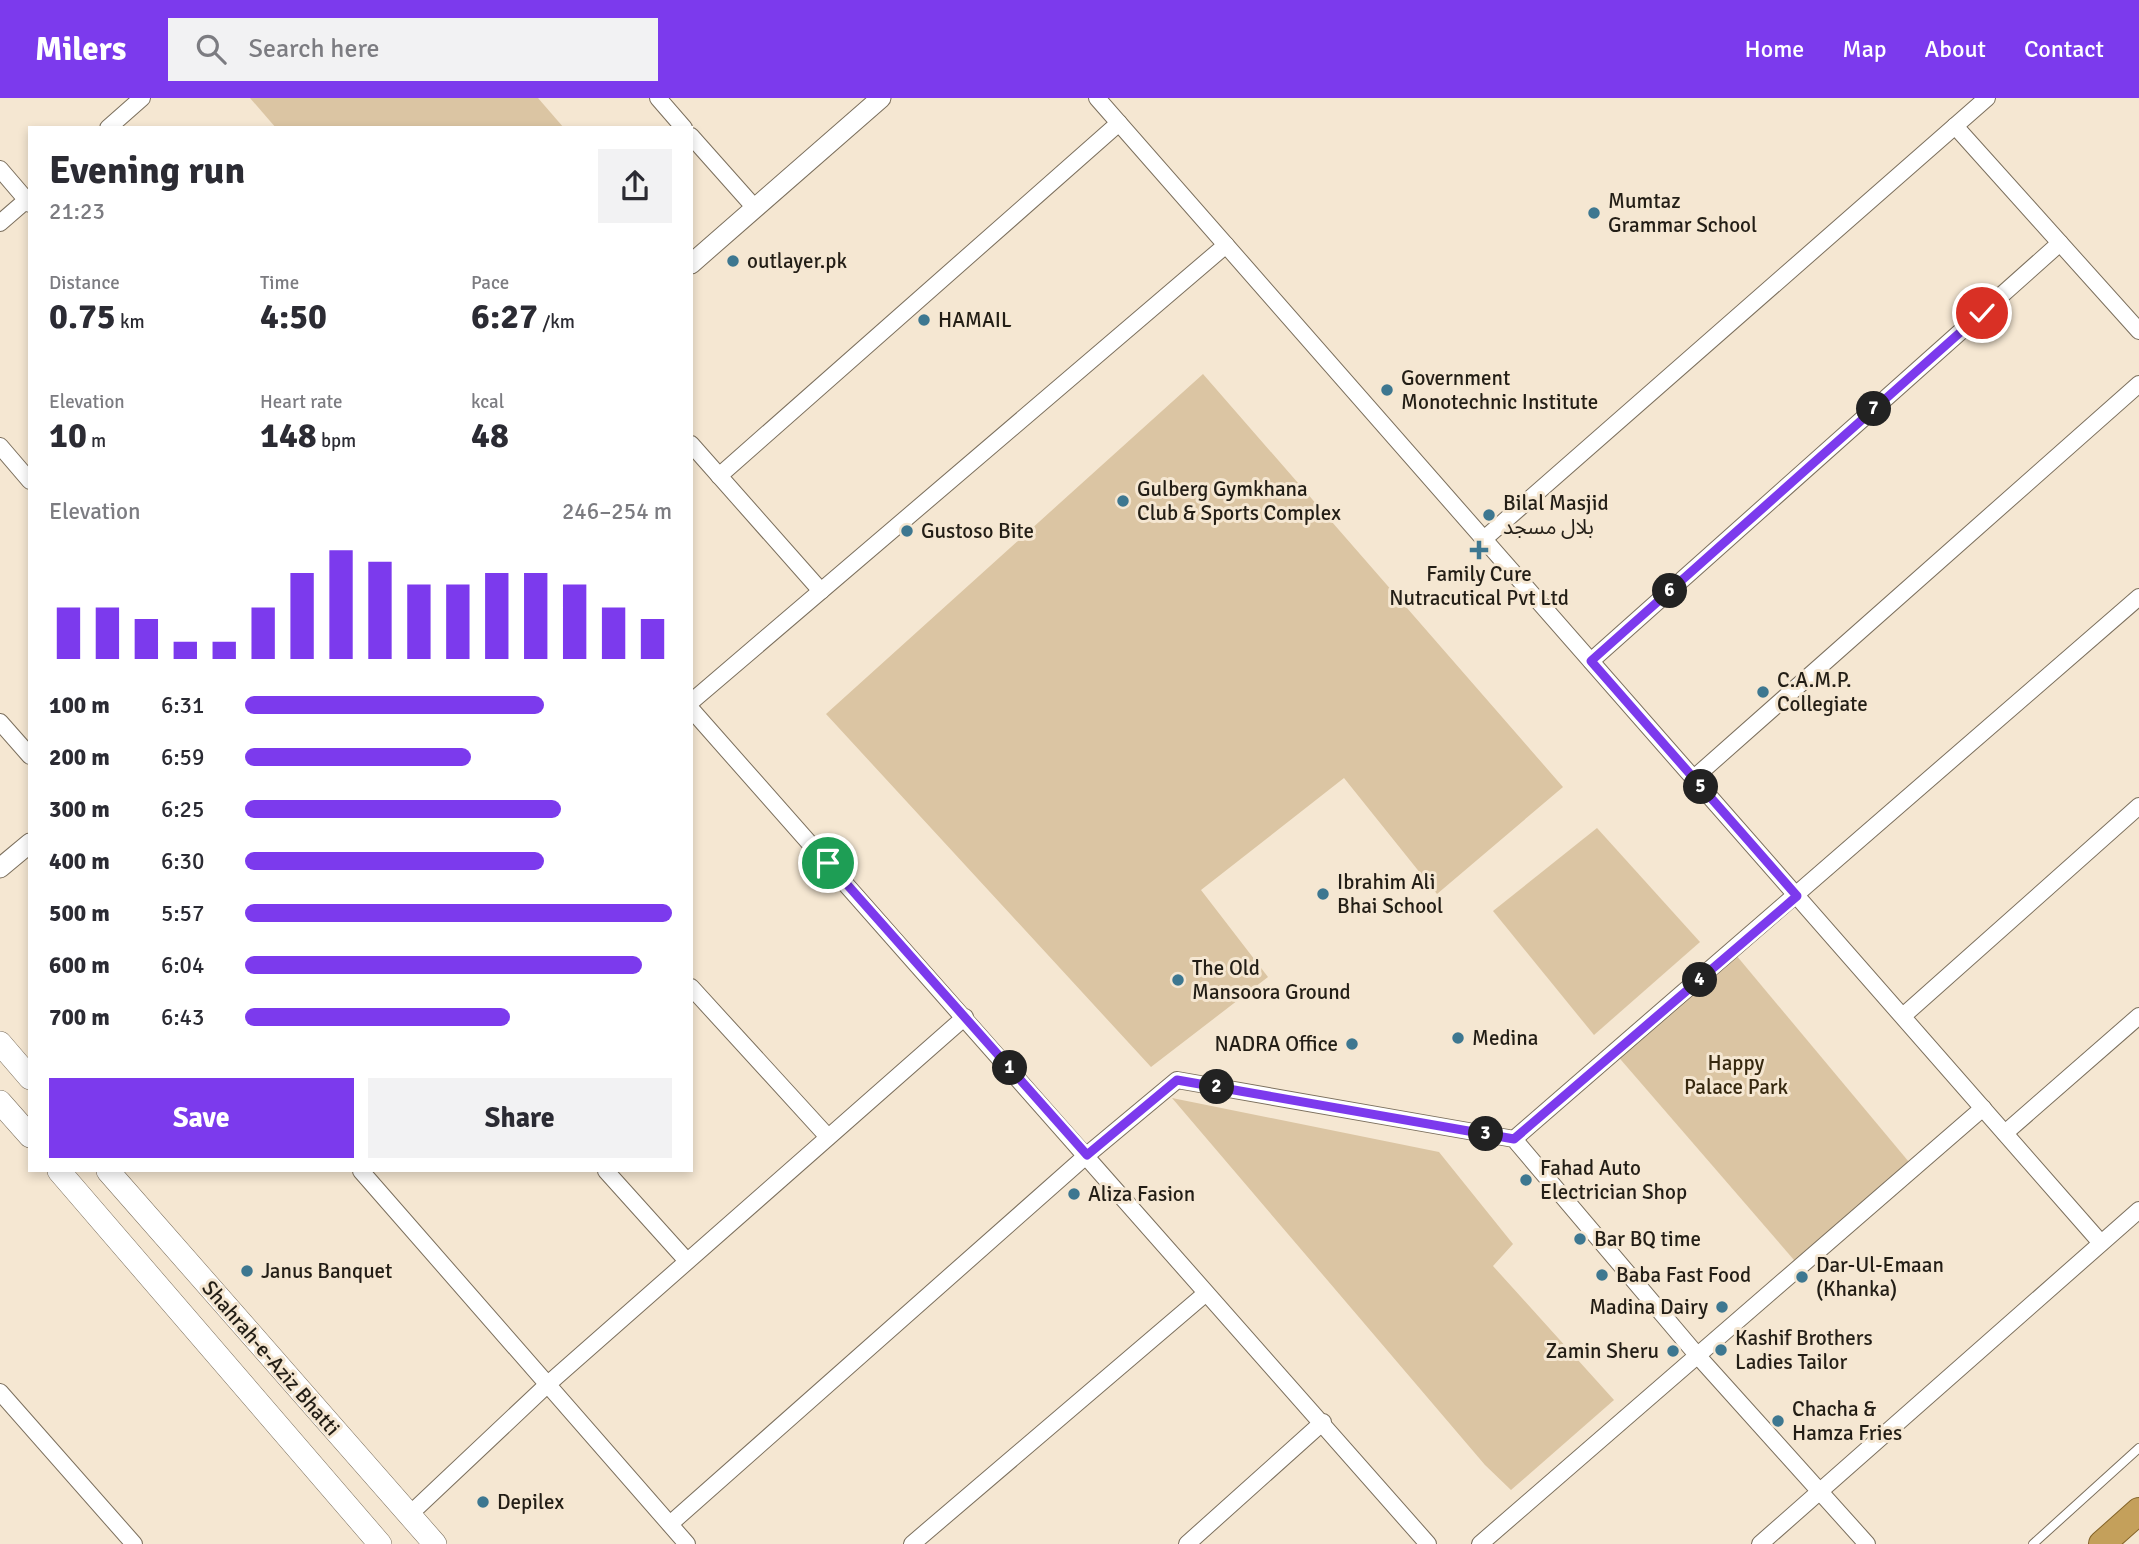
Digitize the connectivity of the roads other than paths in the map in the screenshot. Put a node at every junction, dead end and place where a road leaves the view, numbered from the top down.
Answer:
1 (658, 98) edge
2 (881, 98) edge
3 (1097, 98) edge
4 (1987, 98) edge
5 (137, 100) edge
6 (1119, 123) junction
7 (110, 126) edge
8 (682, 126) edge
9 (1955, 126) junction
10 (693, 138) edge
11 (0, 169) edge
12 (28, 199) edge
13 (28, 201) edge
14 (755, 208) junction
15 (0, 223) edge
16 (2060, 243) junction
17 (1226, 245) junction
18 (693, 262) edge
19 (2139, 331) edge
20 (2139, 384) edge
21 (0, 446) edge
22 (693, 446) edge
23 (719, 476) junction
24 (28, 479) edge
25 (1484, 539) junction
26 (821, 591) junction
27 (2139, 597) edge
28 (1591, 661) junction
29 (693, 700) edge
30 (693, 711) edge
31 (0, 722) edge
32 (28, 754) edge
33 (1694, 778) junction
34 (2139, 806) edge
35 (28, 845) edge
36 (0, 868) edge
37 (1797, 896) junction
38 (693, 989) edge
39 (1902, 1016) junction
40 (2139, 1016) edge
41 (965, 1017) junction
42 (0, 1043) edge
43 (28, 1076) edge
44 (0, 1102) edge
45 (1983, 1108) junction
46 (2005, 1133) junction
47 (28, 1134) edge
48 (828, 1138) junction
49 (1514, 1139) junction
50 (1087, 1155) junction
51 (60, 1172) edge
52 (109, 1172) edge
53 (362, 1172) edge
54 (608, 1172) edge
55 (2139, 1210) edge
56 (2101, 1243) junction
57 (687, 1261) junction
58 (1205, 1294) junction
59 (1697, 1355) junction
60 (548, 1384) junction
61 (0, 1392) edge
62 (1323, 1422) junction
63 (2139, 1448) edge
64 (1819, 1491) junction
65 (2139, 1511) edge
66 (409, 1515) junction
67 (670, 1524) junction
68 (376, 1543) edge
69 (134, 1544) edge
70 (435, 1544) edge
71 (687, 1544) edge
72 (912, 1544) edge
73 (1187, 1544) edge
74 (1428, 1544) edge
75 (1480, 1544) edge
76 (1760, 1544) edge
77 (1867, 1544) edge
78 (2033, 1544) edge
79 (2102, 1544) edge

1 - 8 street
2 - 14 street
3 - 6 street
4 - 9 street
5 - 7 street
6 - 17 street
6 - 23 street
9 - 16 street
9 - 25 street
10 - 14 street
11 - 12 street
13 - 15 street
14 - 18 street
16 - 19 street
16 - 28 street
17 - 25 street
17 - 26 street
20 - 33 street
21 - 24 street
22 - 23 street
23 - 26 street
25 - 28 street
26 - 29 street
27 - 37 street
28 - 33 street
30 - 41 street
31 - 32 street
33 - 37 street
34 - 39 street
35 - 36 street
37 - 39 street
37 - 49 street
38 - 48 street
39 - 45 street
40 - 46 street
41 - 48 street
41 - 50 street
42 - 43 main road
44 - 47 main road
45 - 46 street
45 - 59 street
46 - 56 street
48 - 57 street
49 - 50 street
49 - 59 street
50 - 58 street
50 - 67 street
51 - 68 main road, Shahrah-e-Aziz Bhatti
52 - 66 main road, Shahrah-e-Aziz Bhatti
53 - 60 street
54 - 57 street
55 - 56 street
56 - 64 street
57 - 60 street
58 - 62 street
58 - 72 street
59 - 64 street
59 - 75 street
60 - 66 street
60 - 67 street
61 - 69 street
62 - 73 street
62 - 74 street
63 - 78 lane
64 - 76 street
64 - 77 street
65 - 79 highway
66 - 70 main road, Shahrah-e-Aziz Bhatti
67 - 71 street

